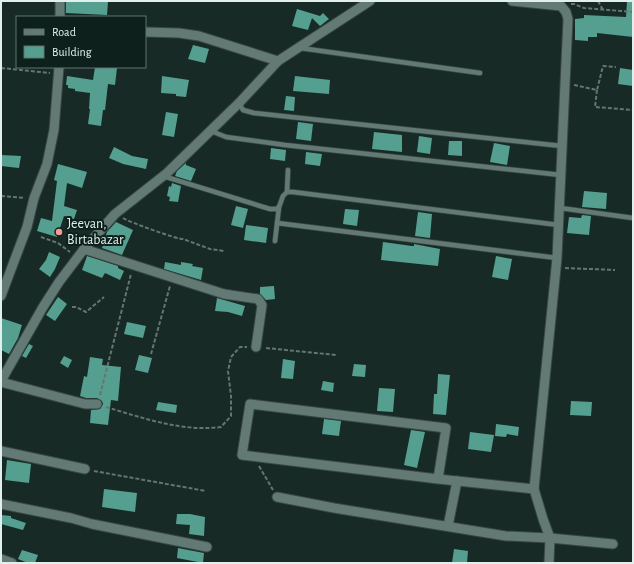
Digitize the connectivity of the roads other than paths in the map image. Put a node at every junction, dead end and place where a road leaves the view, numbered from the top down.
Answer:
1 (60, 1) edge
2 (370, 1) edge
3 (512, 1) edge
4 (60, 16) edge
5 (146, 32) edge
6 (298, 48) junction
7 (278, 61) junction
8 (59, 70) edge
9 (480, 73) dead end
10 (239, 103) junction
11 (211, 131) junction
12 (562, 146) junction
13 (288, 170) dead end
14 (561, 175) junction
15 (162, 176) junction
16 (287, 192) junction
17 (279, 207) junction
18 (560, 208) junction
19 (633, 218) edge
20 (277, 223) junction
21 (559, 225) junction
22 (275, 241) dead end
23 (84, 249) junction
24 (557, 258) junction
25 (1, 296) edge
26 (256, 347) road end
27 (1, 382) edge
28 (97, 404) road end
29 (1, 451) edge
30 (85, 469) road end
31 (438, 479) junction
32 (457, 481) junction
33 (534, 489) junction
34 (277, 497) road end
35 (1, 504) edge
36 (448, 526) junction
37 (550, 538) junction
38 (613, 544) dead end
39 (207, 547) dead end
40 (1, 559) edge
41 (12, 563) edge
42 (549, 563) edge

1 - 4 street
2 - 6 street
3 - 12 street
5 - 7 street
6 - 7 street
6 - 9 lane
7 - 10 street
8 - 25 street
10 - 11 street
10 - 12 lane
11 - 14 lane
11 - 15 street
12 - 14 street
13 - 16 lane
14 - 18 street
15 - 17 lane
15 - 23 street
16 - 17 lane
16 - 21 lane
17 - 20 lane
18 - 19 lane
18 - 21 street
20 - 22 lane
20 - 24 lane
21 - 24 street
23 - 26 street
23 - 27 street
24 - 33 street
27 - 28 street
29 - 30 street
31 - 31 street
31 - 32 street
32 - 33 street
32 - 36 street
33 - 37 street
34 - 36 street
35 - 39 street
36 - 37 street
37 - 38 street
37 - 42 street
40 - 41 street

